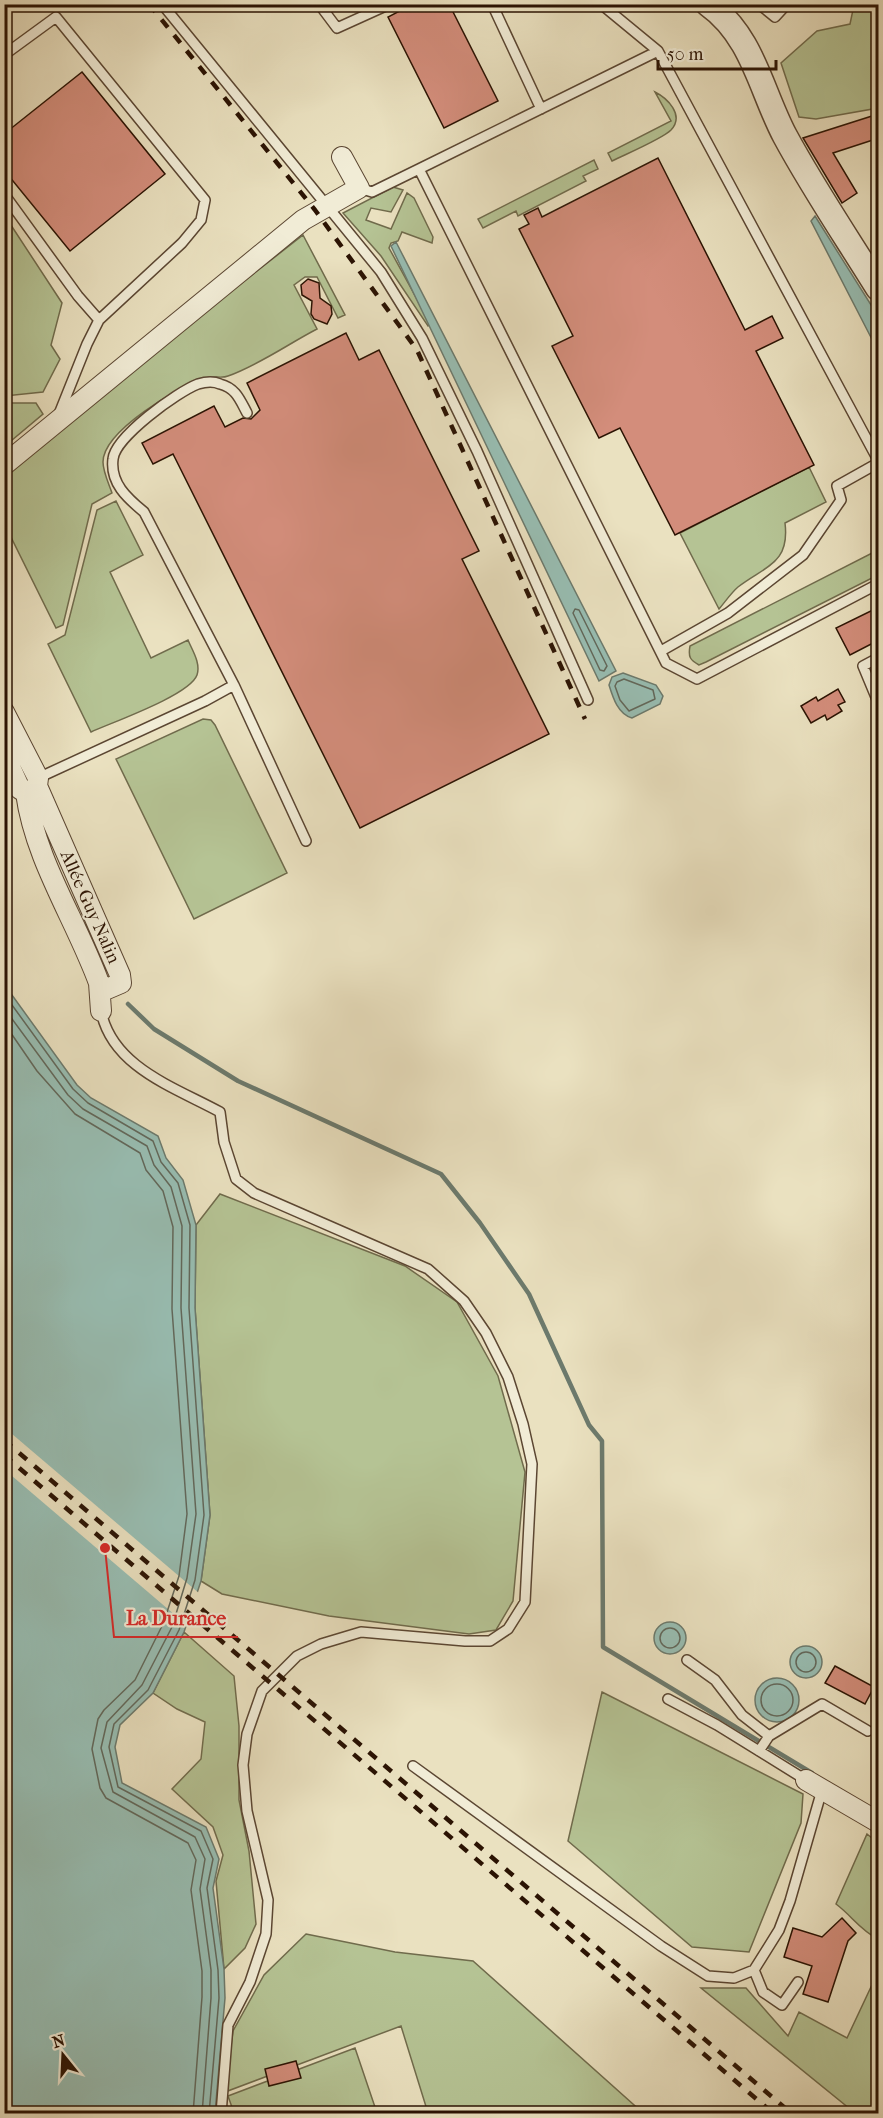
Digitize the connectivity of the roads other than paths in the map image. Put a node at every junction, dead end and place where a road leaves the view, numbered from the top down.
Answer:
1 (162, 4) edge
2 (319, 4) edge
3 (390, 4) edge
4 (492, 4) edge
5 (601, 4) edge
6 (708, 4) edge
7 (759, 4) edge
8 (787, 4) edge
9 (376, 7) edge
10 (658, 51) junction
11 (4, 56) edge
12 (541, 109) junction
13 (342, 157) dead end
14 (419, 169) junction
15 (359, 188) junction
16 (4, 194) edge
17 (326, 205) junction
18 (879, 288) edge
19 (99, 320) junction
20 (247, 413) dead end
21 (56, 422) junction
22 (879, 462) edge
23 (4, 465) edge
24 (879, 584) edge
25 (661, 651) junction
26 (879, 658) edge
27 (234, 685) junction
28 (588, 700) dead end
29 (879, 702) edge
30 (4, 712) edge
31 (4, 754) edge
32 (34, 786) junction
33 (306, 842) dead end
34 (100, 1011) joint
35 (687, 1660) dead end
36 (668, 1699) dead end
37 (868, 1731) dead end
38 (769, 1736) junction
39 (759, 1751) junction
40 (413, 1766) dead end
41 (814, 1785) junction
42 (879, 1822) edge
43 (754, 1970) junction
44 (798, 1983) dead end
45 (221, 2114) edge

1 - 17 lane
2 - 9 lane
3 - 9 lane
4 - 12 lane
5 - 10 lane
6 - 18 street
7 - 8 lane
10 - 12 lane
10 - 22 lane
11 - 19 lane
12 - 14 lane
13 - 15 street
14 - 15 lane
14 - 25 lane
15 - 17 street
16 - 19 lane
17 - 21 street
17 - 28 lane
19 - 21 lane
20 - 27 lane
21 - 23 street
22 - 25 lane
24 - 25 lane
26 - 29 lane
27 - 32 lane
27 - 33 lane
30 - 32 street, Allée Guy Nalin
31 - 32 street, Allée Guy Nalin
32 - 34 street, Allée Guy Nalin
34 - 45 lane
35 - 38 lane
36 - 39 lane
37 - 38 lane
38 - 39 lane
39 - 41 lane
40 - 43 lane
41 - 42 street
41 - 43 lane
43 - 44 lane

